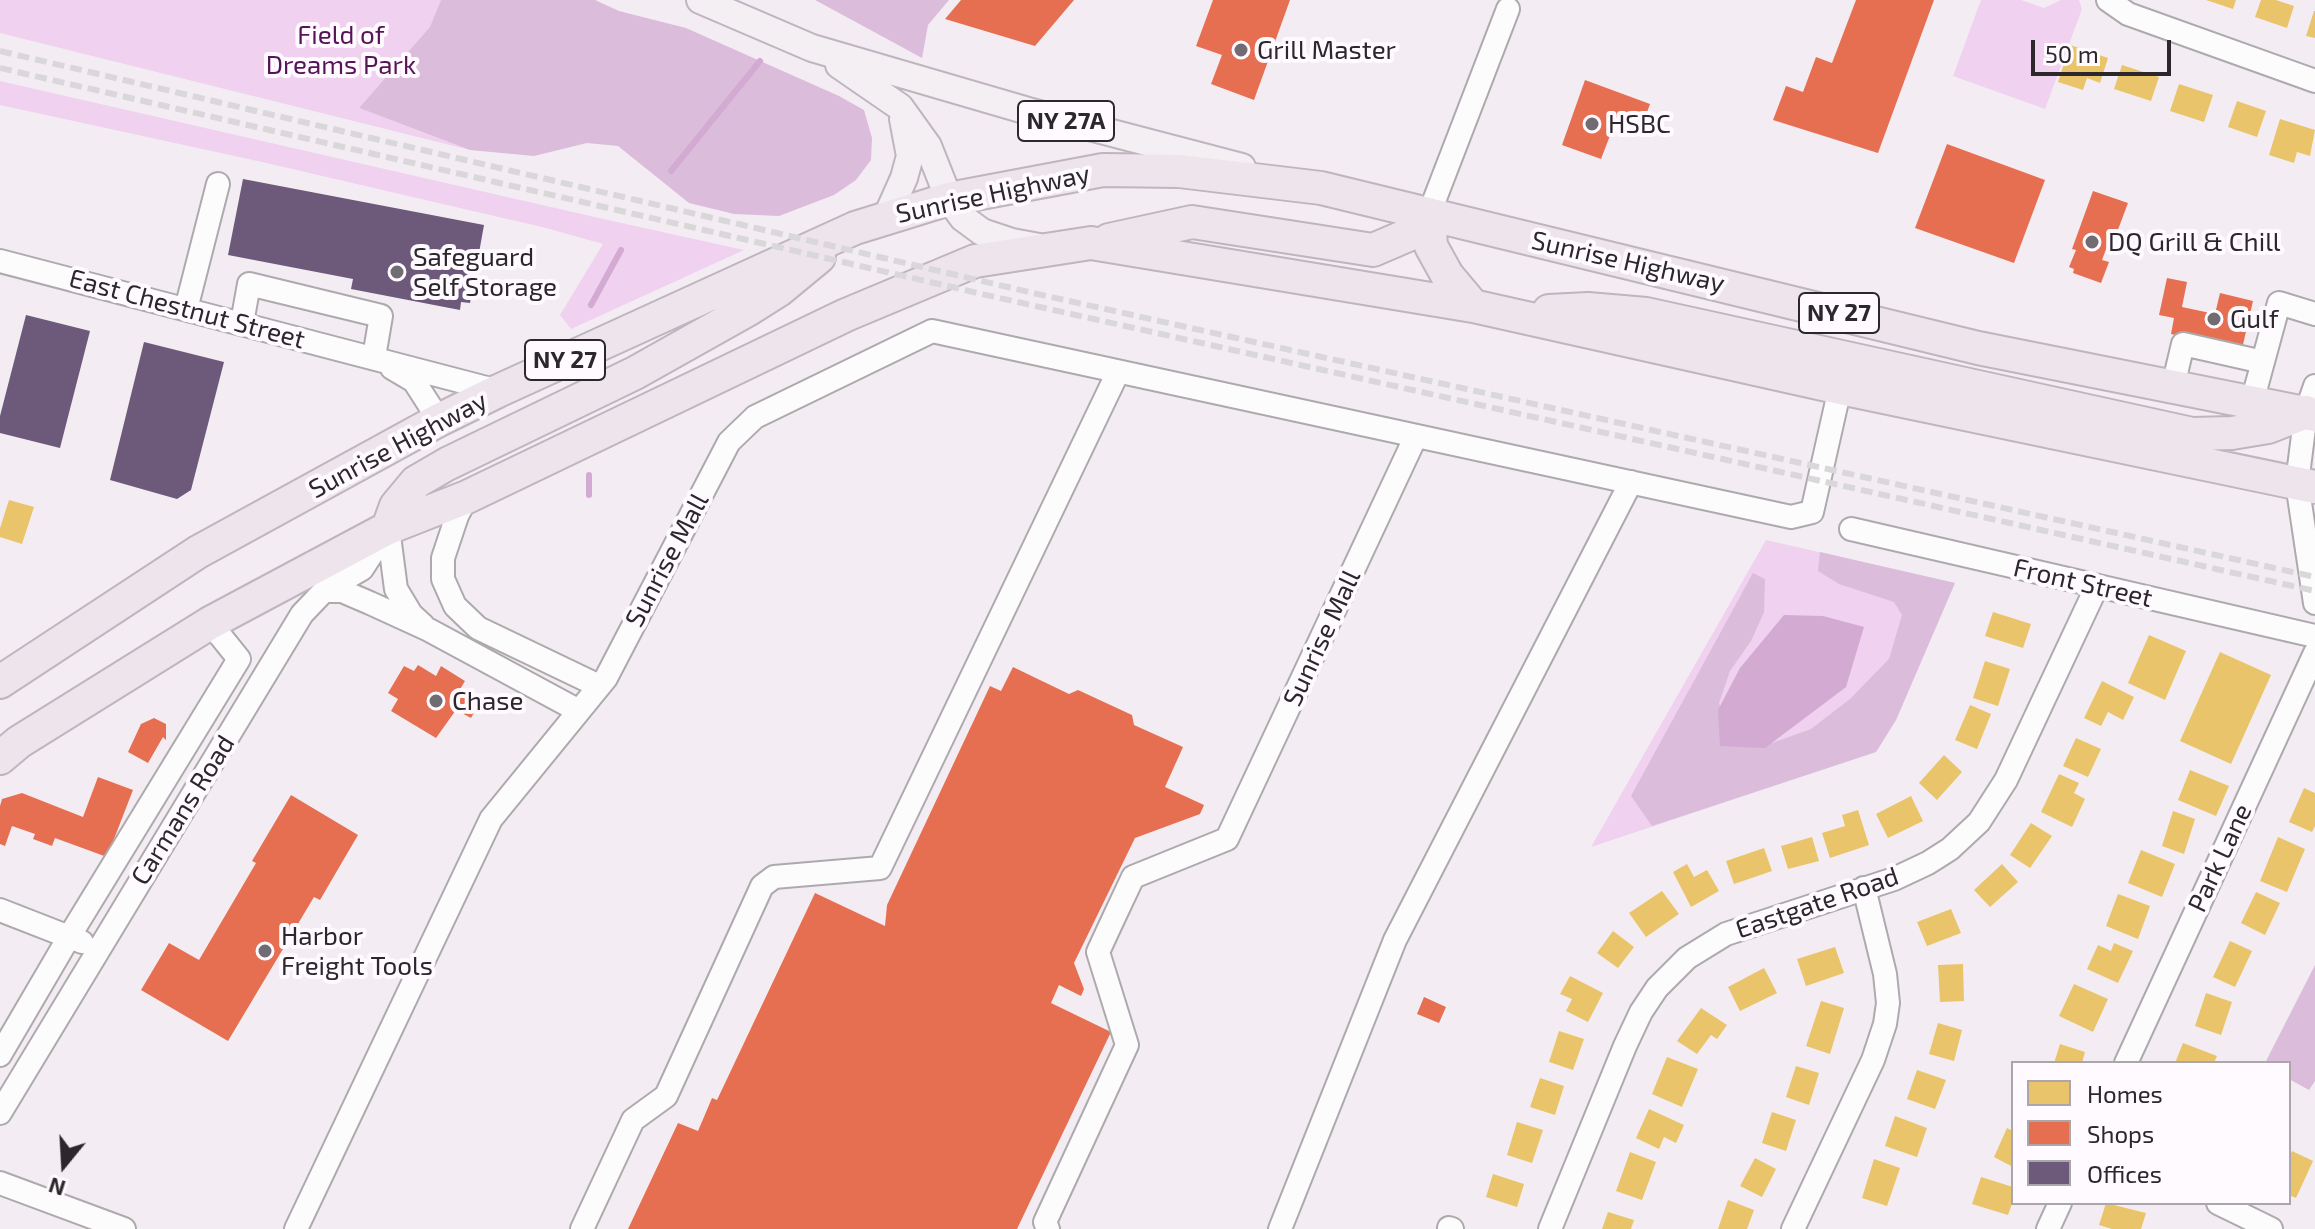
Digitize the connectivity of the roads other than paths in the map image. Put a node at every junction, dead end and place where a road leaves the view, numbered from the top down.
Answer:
1 (700, 0) edge
2 (2108, 0) edge
3 (1508, 9) dead end
4 (812, 48) junction
5 (2315, 81) edge
6 (900, 107) junction
7 (218, 184) dead end
8 (1321, 188) junction
9 (949, 199) junction
10 (1429, 214) junction
11 (887, 216) junction
12 (855, 228) junction
13 (1091, 243) junction
14 (1052, 250) junction
15 (0, 261) edge
16 (1473, 306) junction
17 (186, 309) junction
18 (1510, 314) junction
19 (2315, 314) edge
20 (242, 323) junction
21 (1978, 348) junction
22 (374, 357) junction
23 (2263, 362) junction
24 (1876, 365) junction
25 (1118, 372) junction
26 (2173, 386) junction
27 (1840, 388) junction
28 (498, 391) junction
29 (2252, 402) junction
30 (2312, 404) edge
31 (439, 420) junction
32 (1416, 436) junction
33 (1631, 482) junction
34 (2306, 485) edge
35 (467, 497) junction
36 (388, 528) junction
37 (1851, 529) dead end
38 (2097, 586) junction
39 (324, 591) junction
40 (2315, 603) edge
41 (210, 623) junction
42 (429, 630) junction
43 (2315, 636) edge
44 (2315, 653) edge
45 (0, 682) edge
46 (602, 682) junction
47 (579, 711) junction
48 (0, 758) edge
49 (1864, 888) junction
50 (0, 910) edge
51 (69, 937) junction
52 (98, 948) junction
53 (0, 1055) edge
54 (2127, 1061) edge
55 (0, 1113) edge
56 (0, 1183) edge
57 (2059, 1205) edge
58 (2222, 1205) edge
59 (124, 1229) edge
60 (296, 1229) edge
61 (582, 1229) edge
62 (1048, 1229) edge
63 (1280, 1229) edge
64 (1550, 1229) edge
65 (1793, 1229) edge
66 (2048, 1229) edge
67 (2271, 1229) edge

1 - 4 main road, NY 27A
2 - 5 street
3 - 10 street
4 - 6 main road, NY 27A
4 - 8 main road, NY 27A
6 - 9 main road, NY 27A
6 - 11 main road
7 - 17 street
8 - 9 highway, Sunrise Highway / NY 27
8 - 10 highway, Sunrise Highway / NY 27
9 - 11 highway, Sunrise Highway / NY 27
9 - 14 main road, NY 27A
10 - 13 highway
10 - 16 highway
10 - 21 highway, Sunrise Highway / NY 27
11 - 12 highway, Sunrise Highway / NY 27
12 - 28 highway, Sunrise Highway / NY 27
12 - 36 highway
13 - 14 highway
13 - 16 highway
14 - 35 highway
15 - 17 street, East Chestnut Street
16 - 18 highway
17 - 20 street, East Chestnut Street
18 - 24 highway
18 - 27 highway
19 - 23 street
20 - 22 street, East Chestnut Street
20 - 22 street
21 - 24 highway
21 - 26 highway, Sunrise Highway / NY 27
22 - 28 street, East Chestnut Street
22 - 31 street, East Chestnut Street
23 - 26 street
23 - 29 street
24 - 27 highway
24 - 30 highway
25 - 32 street
25 - 46 street, Sunrise Mall
25 - 61 street
26 - 29 highway, Sunrise Highway / NY 27
27 - 33 street
27 - 34 highway
28 - 31 highway, Sunrise Highway / NY 27
29 - 30 highway, Sunrise Highway / NY 27
30 - 34 street
31 - 45 highway, Sunrise Highway / NY 27
32 - 33 street
32 - 62 street, Sunrise Mall
33 - 63 street
34 - 40 street
35 - 36 highway
35 - 46 street
36 - 39 street, Carmans Road
36 - 41 highway
36 - 42 street
37 - 38 street, Front Street
38 - 43 street, Front Street
38 - 49 street, Eastgate Road
39 - 42 street
39 - 52 street, Carmans Road
41 - 48 highway
41 - 51 street, Carmans Road
42 - 47 street
44 - 54 street, Park Lane
46 - 47 street, Sunrise Mall
47 - 60 street, Sunrise Mall
49 - 64 street, Eastgate Road
49 - 65 street
50 - 51 street
51 - 52 street
51 - 53 street, Carmans Road
52 - 55 street, Carmans Road
56 - 59 street
57 - 66 street
58 - 67 street

